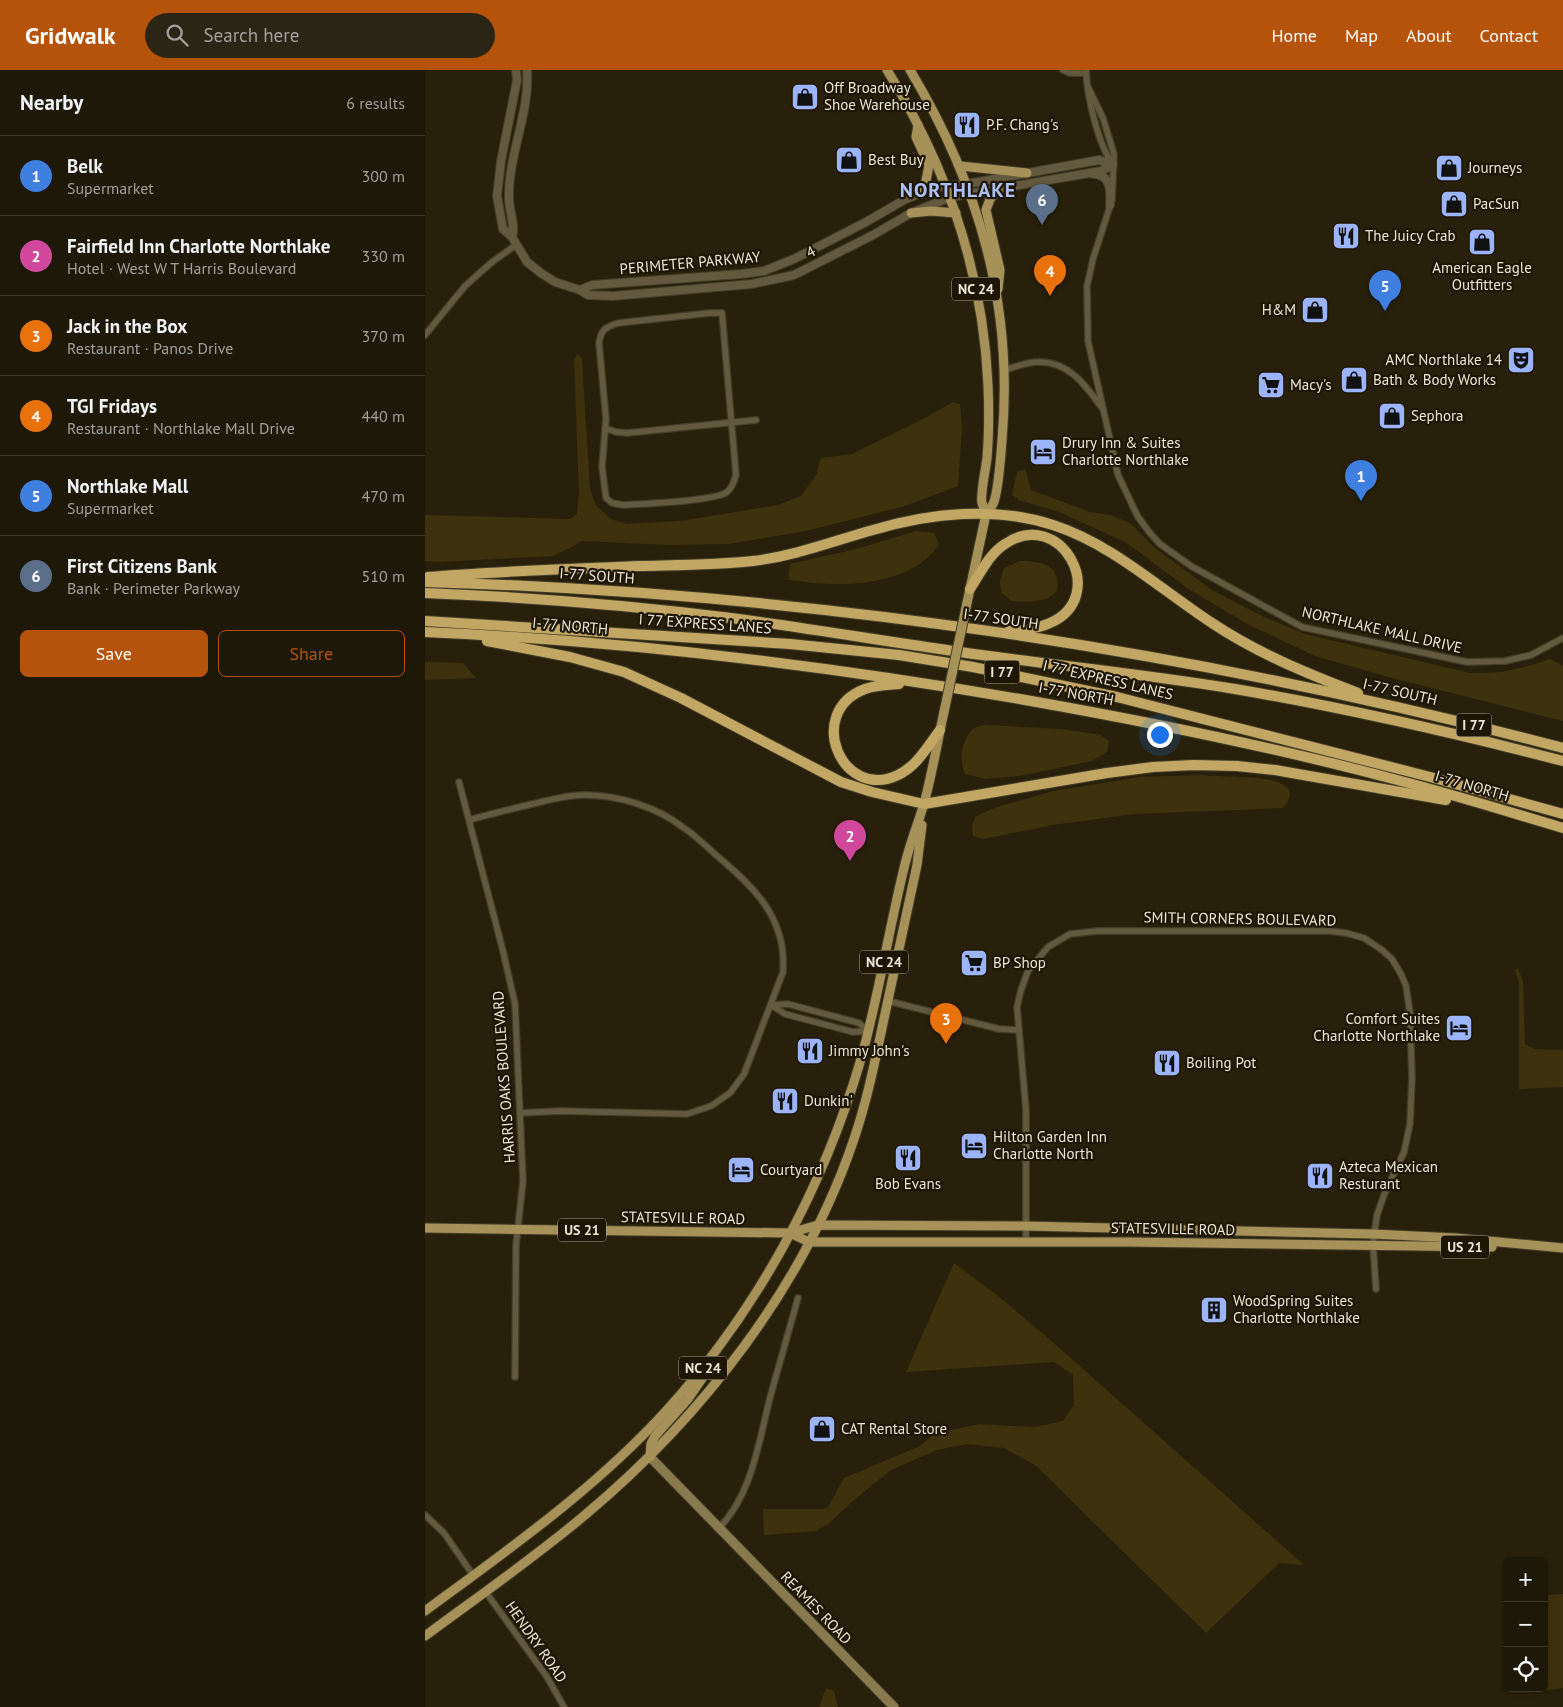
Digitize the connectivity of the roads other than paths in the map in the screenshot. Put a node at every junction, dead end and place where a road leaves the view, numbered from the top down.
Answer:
1 (516, 70) edge
2 (527, 70) edge
3 (887, 70) edge
4 (910, 70) edge
5 (1063, 70) edge
6 (1086, 71) edge
7 (918, 124) junction
8 (1113, 165) junction
9 (960, 166) junction
10 (1027, 173) junction
11 (1089, 173) junction
12 (967, 184) junction
13 (946, 186) junction
14 (998, 190) junction
15 (921, 192) junction
16 (971, 194) junction
17 (951, 197) junction
18 (1110, 205) junction
19 (956, 212) junction
20 (911, 213) junction
21 (512, 236) junction
22 (516, 245) junction
23 (801, 272) joint
24 (580, 290) junction
25 (997, 294) junction
26 (425, 334) edge
27 (1004, 370) junction
28 (1103, 410) junction
29 (756, 420) dead end
30 (732, 423) junction
31 (605, 428) junction
32 (986, 514) junction
33 (425, 577) edge
34 (425, 582) edge
35 (970, 589) junction
36 (425, 593) edge
37 (425, 621) edge
38 (425, 632) edge
39 (441, 632) junction
40 (990, 632) junction
41 (1563, 638) edge
42 (919, 683) junction
43 (1385, 704) junction
44 (940, 730) junction
45 (1563, 748) edge
46 (1563, 761) edge
47 (459, 782) dead end
48 (924, 804) junction
49 (1503, 810) junction
50 (1563, 814) edge
51 (469, 820) junction
52 (1563, 828) edge
53 (888, 1001) junction
54 (771, 1005) junction
55 (1019, 1030) junction
56 (868, 1031) junction
57 (520, 1113) junction
58 (817, 1225) junction
59 (1025, 1226) junction
60 (425, 1228) edge
61 (1125, 1228) junction
62 (1140, 1228) junction
63 (518, 1230) junction
64 (790, 1233) junction
65 (1373, 1234) junction
66 (809, 1242) junction
67 (1081, 1242) junction
68 (1108, 1242) junction
69 (1025, 1243) junction
70 (1373, 1244) junction
71 (1560, 1248) edge
72 (1376, 1289) dead end
73 (798, 1298) dead end
74 (731, 1329) junction
75 (515, 1377) dead end
76 (649, 1457) junction
77 (425, 1515) edge
78 (719, 1528) junction
79 (473, 1575) junction
80 (485, 1591) junction
81 (425, 1611) edge
82 (425, 1636) edge
83 (564, 1707) edge
84 (894, 1707) edge

1 - 21 street, PERIMETER PARKWAY
2 - 21 street, PERIMETER PARKWAY
3 - 7 main road, NC 24
4 - 9 main road, NC 24
5 - 6 street
6 - 8 street, NORTHLAKE MALL DRIVE
7 - 13 main road, NC 24
7 - 15 main road
8 - 10 street, PERIMETER PARKWAY
8 - 11 street
8 - 18 street, NORTHLAKE MALL DRIVE
9 - 10 main road
9 - 12 main road, NC 24
10 - 12 street, PERIMETER PARKWAY
11 - 14 street
11 - 18 street
12 - 13 street, PERIMETER PARKWAY
12 - 16 main road, NC 24
13 - 15 street, PERIMETER PARKWAY
13 - 17 main road, NC 24
14 - 16 street
14 - 25 main road
15 - 24 street, PERIMETER PARKWAY
16 - 17 street
16 - 25 main road, NC 24
17 - 19 main road, NC 24
17 - 20 street
18 - 28 street, NORTHLAKE MALL DRIVE
19 - 20 main road
19 - 32 main road, NC 24
20 - 23 street, 4
21 - 22 street, PERIMETER PARKWAY
22 - 24 street, PERIMETER PARKWAY
22 - 26 street
23 - 24 street, PERIMETER PARKWAY
25 - 27 main road, NC 24
27 - 28 street
27 - 32 main road, NC 24
28 - 41 street, NORTHLAKE MALL DRIVE
29 - 30 street
30 - 31 street
30 - 31 street
30 - 31 street
32 - 33 highway
32 - 35 main road, NC 24
32 - 43 highway
34 - 40 highway, I-77 SOUTH / I 77
35 - 40 highway
35 - 44 main road, NC 24, bridge
36 - 46 highway, I 77 EXPRESS LANES / I 77
37 - 50 highway, I 77 EXPRESS LANES / I 77
38 - 39 highway, I-77 NORTH / I 77
39 - 42 highway, I-77 NORTH / I 77
39 - 48 highway
40 - 43 highway, I-77 SOUTH / I 77
42 - 44 highway
42 - 49 highway, I-77 NORTH / I 77
43 - 45 highway, I-77 SOUTH / I 77
44 - 48 main road, NC 24
47 - 51 street, HARRIS OAKS BOULEVARD
48 - 49 highway
48 - 53 main road, NC 24
48 - 56 main road, NC 24
49 - 52 highway, I-77 NORTH / I 77
51 - 54 street
51 - 57 street, HARRIS OAKS BOULEVARD
53 - 55 street
53 - 58 main road, NC 24
54 - 56 street
54 - 56 street
54 - 57 street
55 - 59 street, SMITH CORNERS BOULEVARD
55 - 65 street, SMITH CORNERS BOULEVARD
56 - 64 main road, NC 24
57 - 63 street, HARRIS OAKS BOULEVARD
58 - 59 main road, STATESVILLE ROAD / US 21
58 - 64 main road, STATESVILLE ROAD / US 21
58 - 66 main road, NC 24
59 - 61 main road, STATESVILLE ROAD / US 21
59 - 69 street, SMITH CORNERS BOULEVARD
60 - 63 main road, STATESVILLE ROAD / US 21
61 - 62 main road, STATESVILLE ROAD / US 21
61 - 67 main road
62 - 65 main road, STATESVILLE ROAD / US 21
62 - 68 main road
63 - 64 main road, STATESVILLE ROAD / US 21
63 - 75 street, HARRIS OAKS BOULEVARD
64 - 66 main road, STATESVILLE ROAD / US 21
64 - 74 main road, NC 24
65 - 70 street, SMITH CORNERS BOULEVARD
65 - 71 main road, STATESVILLE ROAD / US 21
66 - 69 main road, STATESVILLE ROAD / US 21
66 - 76 main road, NC 24
67 - 68 main road, STATESVILLE ROAD / US 21
67 - 69 main road, STATESVILLE ROAD / US 21
68 - 70 main road, STATESVILLE ROAD / US 21
70 - 71 main road, STATESVILLE ROAD / US 21
70 - 72 street, SMITH CORNERS BOULEVARD
73 - 78 street
74 - 76 main road
74 - 79 main road, NC 24
76 - 78 main road, REAMES ROAD
76 - 80 main road, NC 24
77 - 79 street
78 - 84 main road, REAMES ROAD
79 - 81 main road, NC 24
80 - 82 main road, NC 24
80 - 83 street, HENDRY ROAD

